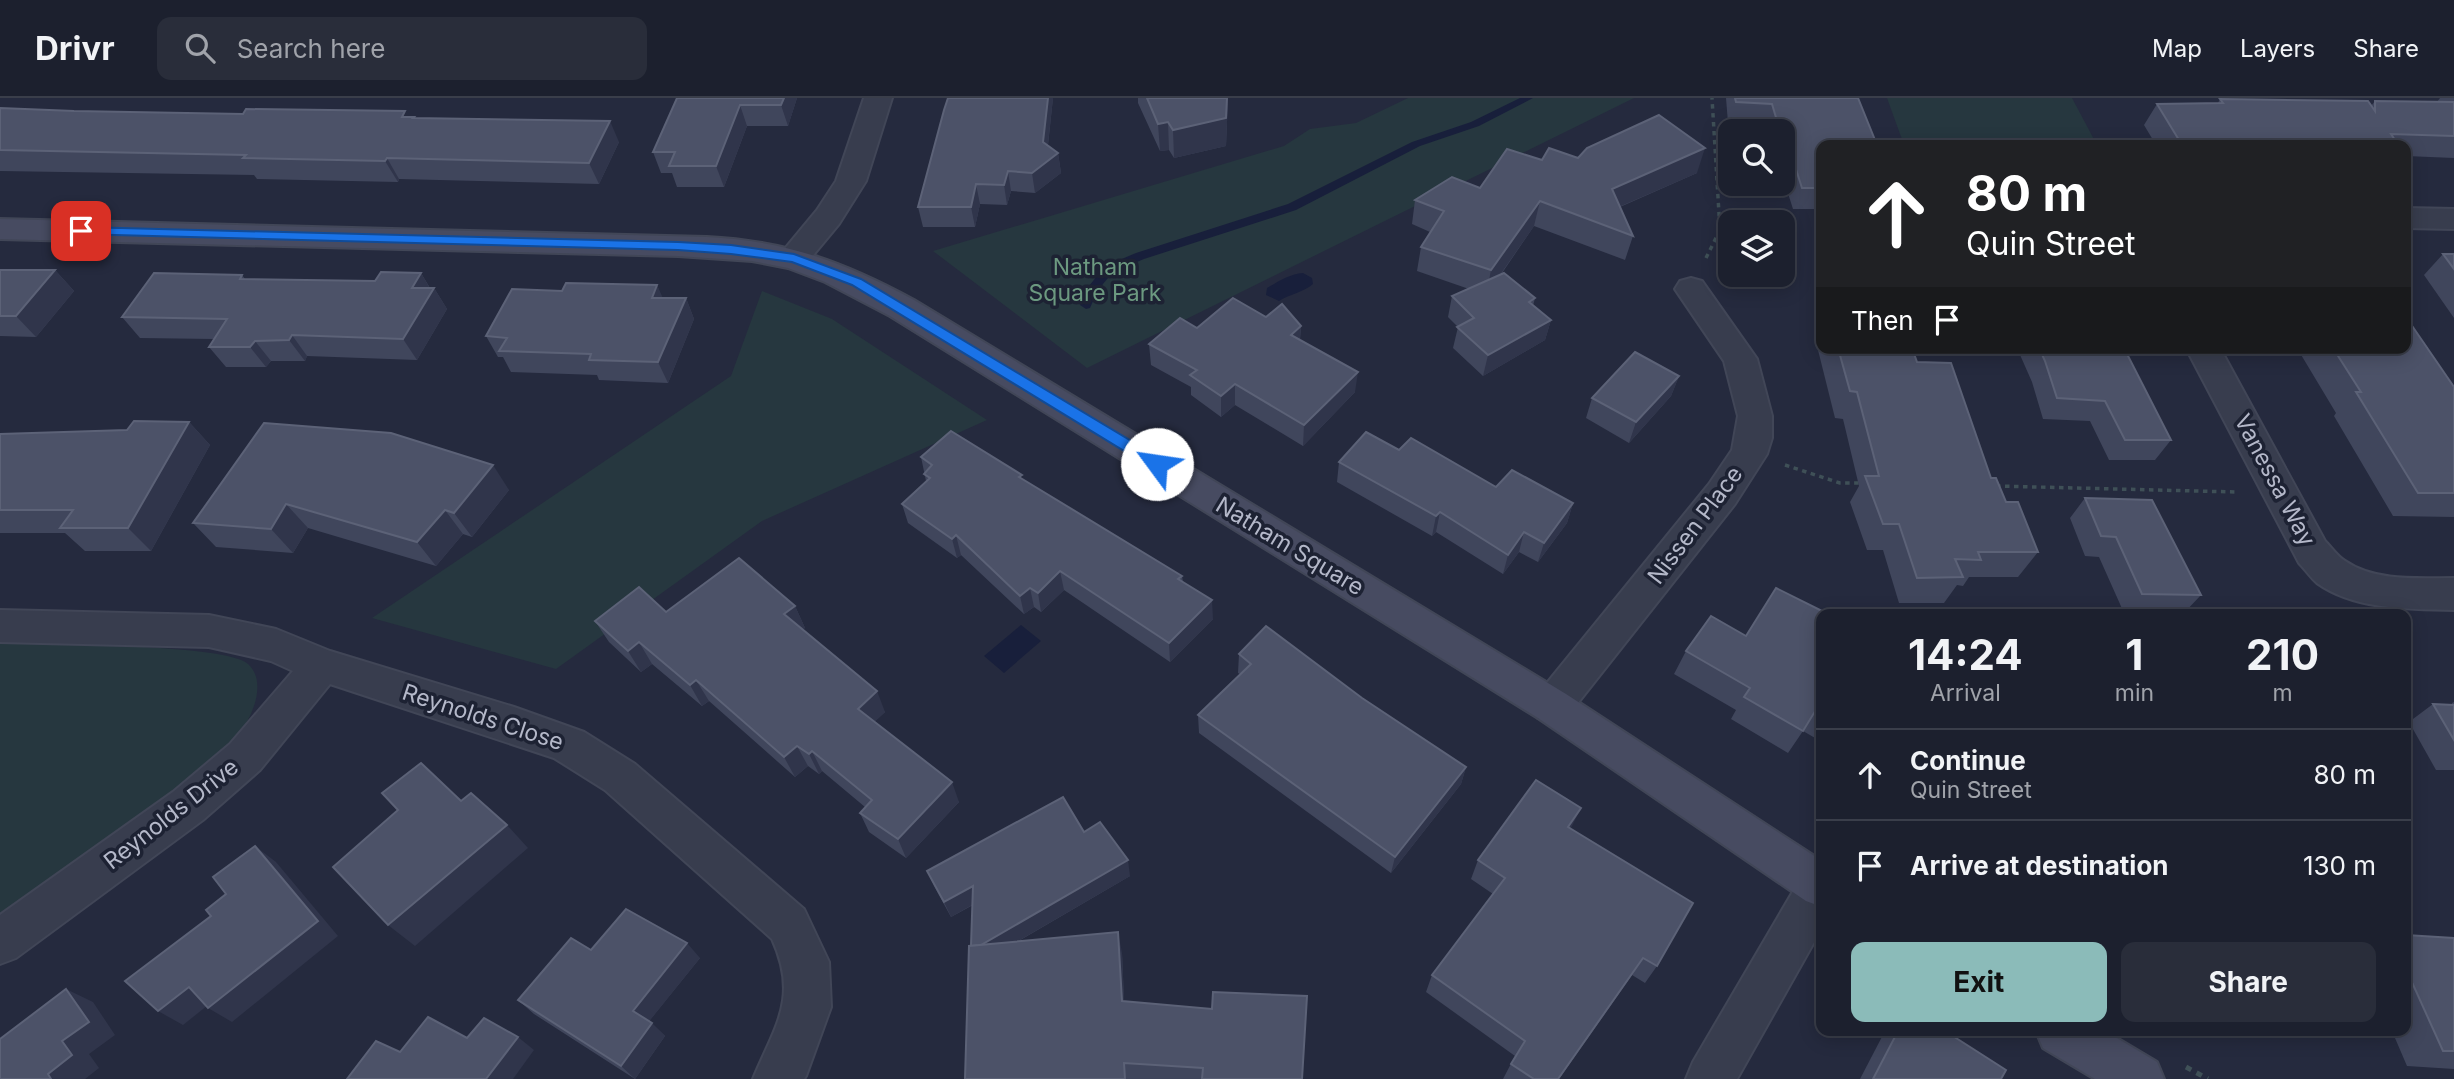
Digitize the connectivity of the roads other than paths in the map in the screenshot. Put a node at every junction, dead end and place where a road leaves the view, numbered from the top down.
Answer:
1 (878, 98) edge
2 (2411, 218) edge
3 (2454, 219) edge
4 (0, 229) edge
5 (794, 258) junction
6 (1691, 289) road end
7 (2206, 354) edge
8 (2454, 594) edge
9 (0, 626) edge
10 (322, 665) junction
11 (1552, 706) junction
12 (1816, 882) edge
13 (1816, 896) edge
14 (0, 942) edge
15 (2068, 1036) edge
16 (777, 1079) edge
17 (1710, 1079) edge
18 (2140, 1079) edge

1 - 5 street
2 - 3 street
4 - 5 street, Natham Square
5 - 11 street, Natham Square
6 - 11 street, Nissen Place
7 - 8 street, Vanessa Way
9 - 10 street, Reynolds Close
10 - 14 street, Reynolds Drive
10 - 16 street, Reynolds Close
11 - 12 street, Natham Square
13 - 17 street
15 - 18 street

